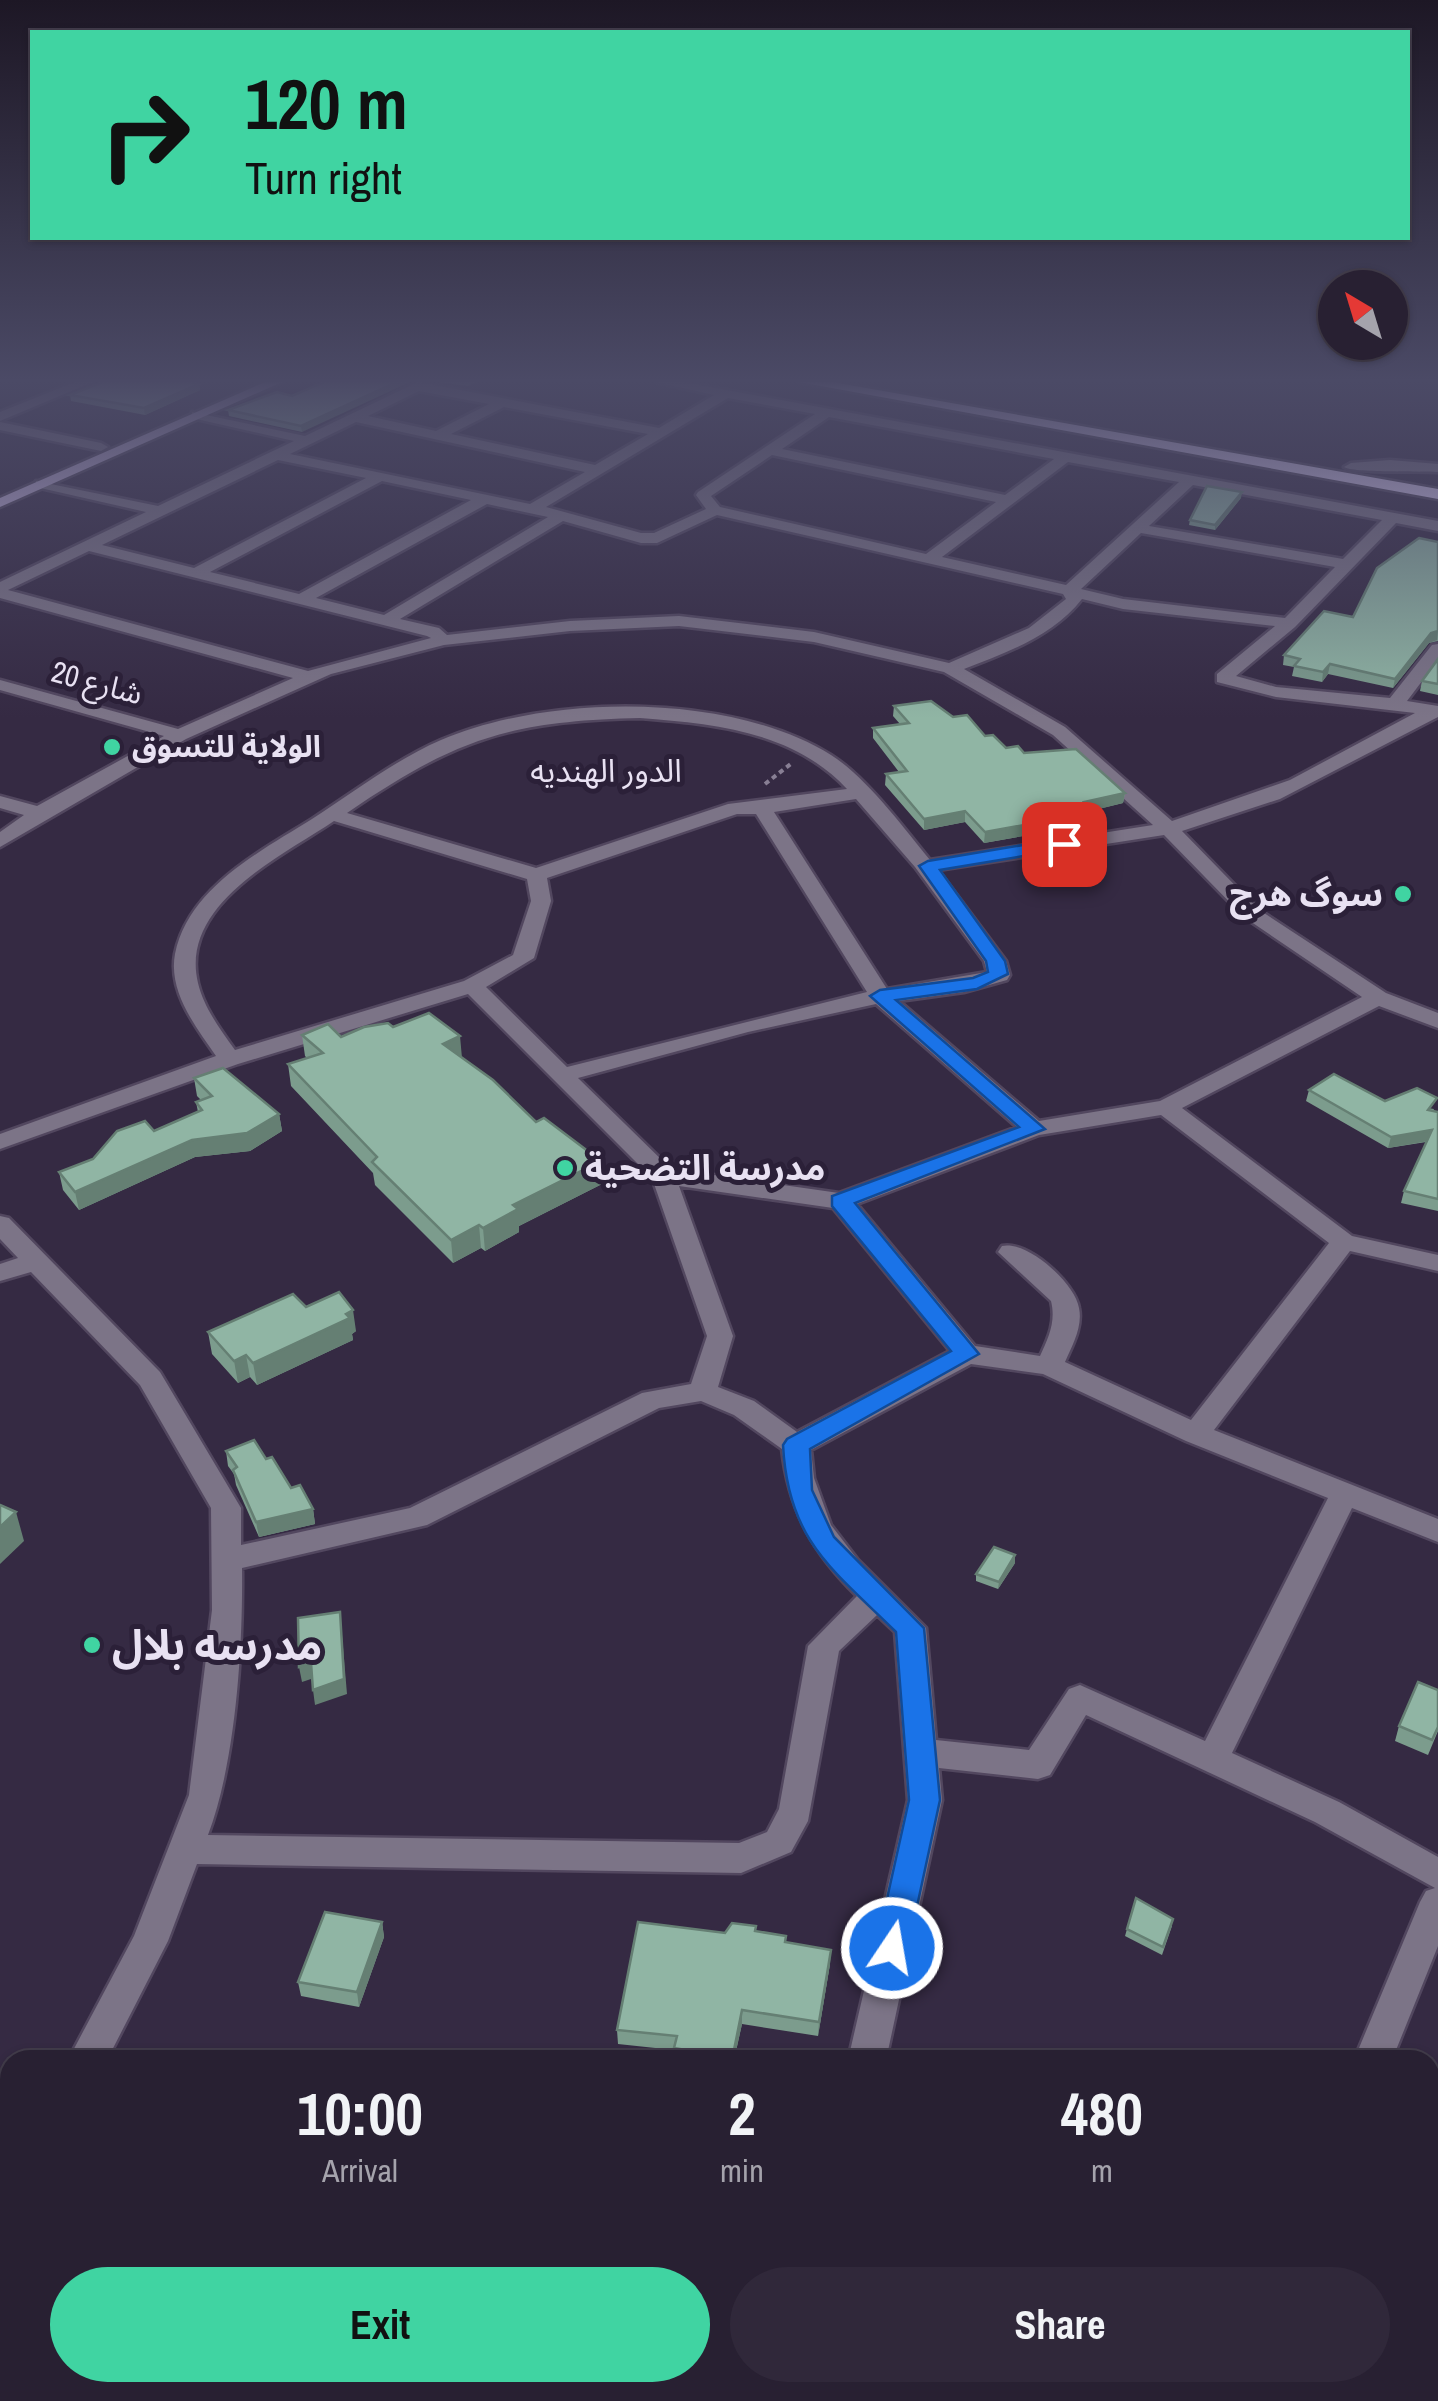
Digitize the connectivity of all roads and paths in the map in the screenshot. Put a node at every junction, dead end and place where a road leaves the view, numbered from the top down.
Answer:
1 (85, 494) edge
2 (195, 494) edge
3 (348, 494) edge
4 (459, 494) edge
5 (557, 494) edge
6 (704, 494) edge
7 (978, 494) edge
8 (1014, 494) edge
9 (1174, 494) edge
10 (1256, 494) edge
11 (484, 499) junction
12 (1006, 500) junction
13 (532, 509) junction
14 (714, 510) junction
15 (160, 511) junction
16 (559, 517) junction
17 (1392, 518) junction
18 (1438, 526) edge
19 (1136, 528) junction
20 (87, 546) junction
21 (932, 557) junction
22 (1344, 564) junction
23 (198, 572) junction
24 (0, 590) edge
25 (1069, 591) junction
26 (302, 599) junction
27 (386, 621) junction
28 (1289, 623) junction
29 (444, 640) junction
30 (1438, 650) edge
31 (950, 668) junction
32 (310, 677) junction
33 (0, 685) edge
34 (0, 698) edge
35 (1397, 701) junction
36 (1435, 711) edge
37 (172, 739) junction
38 (808, 750) junction
39 (860, 793) junction
40 (0, 802) edge
41 (735, 808) junction
42 (762, 808) junction
43 (39, 813) junction
44 (333, 814) junction
45 (1167, 827) junction
46 (0, 841) edge
47 (928, 866) junction
48 (536, 875) junction
49 (472, 986) junction
50 (880, 996) junction
51 (1378, 998) junction
52 (1438, 1022) edge
53 (230, 1058) junction
54 (562, 1075) junction
55 (1166, 1108) junction
56 (1034, 1129) junction
57 (0, 1142) edge
58 (663, 1175) junction
59 (840, 1201) junction
60 (0, 1224) edge
61 (1344, 1242) junction
62 (1011, 1252) dead end
63 (33, 1262) junction
64 (1438, 1263) edge
65 (0, 1273) edge
66 (967, 1354) junction
67 (1049, 1366) junction
68 (703, 1391) junction
69 (1196, 1434) junction
70 (796, 1445) junction
71 (1344, 1496) junction
72 (1438, 1532) edge
73 (226, 1560) junction
74 (877, 1596) junction
75 (920, 1752) junction
76 (1214, 1757) junction
77 (185, 1849) junction
78 (1438, 1874) edge
79 (1438, 1902) edge
80 (92, 2050) edge
81 (870, 2050) edge
82 (1378, 2050) edge

1 - 15 street
2 - 15 street
3 - 23 street
4 - 11 street
5 - 13 street
6 - 14 street
7 - 12 street
8 - 12 street
9 - 19 street
10 - 17 street
11 - 13 street
11 - 26 street
12 - 21 street
13 - 16 street
14 - 16 street
14 - 21 street
15 - 20 street
16 - 27 street
17 - 18 street
17 - 22 street
19 - 22 street
19 - 25 street
20 - 23 street
20 - 24 street
21 - 25 street
22 - 28 street
23 - 26 street
24 - 32 street
25 - 28 street
25 - 31 street
26 - 27 street
27 - 29 street
28 - 35 street
29 - 31 street
29 - 32 street
30 - 35 street
31 - 45 street
32 - 37 street
33 - 37 street, شارع 20
34 - 37 street, شارع 20
35 - 36 street
36 - 45 street
37 - 43 street
38 - 39 street
38 - 41 path
38 - 44 street
39 - 42 street
39 - 47 street
40 - 43 street
41 - 42 street
41 - 48 street
42 - 50 street
43 - 46 street
44 - 48 street
44 - 53 street
45 - 47 street
45 - 51 street
47 - 50 street
48 - 49 street
49 - 53 street
49 - 54 street
50 - 54 street
50 - 56 street
51 - 52 street
51 - 55 street
53 - 57 street
54 - 58 street
55 - 56 street
55 - 61 street
56 - 59 street
58 - 59 street
58 - 68 street
59 - 66 street
60 - 63 street
61 - 64 street
61 - 69 street
62 - 67 street
63 - 65 street
63 - 73 street
66 - 67 street
66 - 70 street
67 - 69 street
68 - 70 street
68 - 73 street
69 - 71 street
70 - 74 street
71 - 72 street
71 - 76 street
73 - 77 street
74 - 75 street
74 - 77 street
75 - 76 street
75 - 81 street
76 - 78 street
77 - 80 street
79 - 82 street

